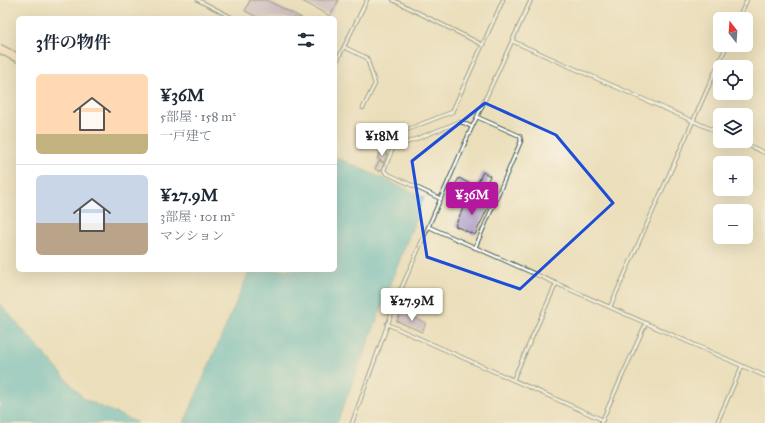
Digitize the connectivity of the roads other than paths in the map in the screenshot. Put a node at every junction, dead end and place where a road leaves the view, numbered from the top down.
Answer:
1 (198, 0) edge
2 (367, 0) edge
3 (393, 0) edge
4 (503, 0) edge
5 (531, 0) edge
6 (747, 0) edge
7 (741, 12) edge
8 (229, 16) edge
9 (512, 41) junction
10 (483, 45) junction
11 (344, 47) junction
12 (0, 49) edge
13 (724, 52) edge
14 (16, 57) edge
15 (337, 61) edge
16 (363, 108) dead end
17 (477, 118) junction
18 (693, 121) junction
19 (472, 127) junction
20 (713, 130) edge
21 (753, 147) edge
22 (360, 148) dead end
23 (765, 152) edge
24 (441, 199) junction
25 (429, 227) junction
26 (475, 248) junction
27 (556, 284) junction
28 (610, 307) junction
29 (387, 324) junction
30 (646, 324) junction
31 (742, 366) junction
32 (765, 376) edge
33 (513, 380) junction
34 (602, 421) edge
35 (352, 423) edge
36 (717, 423) edge

1 - 8 lane
2 - 11 lane
3 - 10 lane
4 - 10 lane
5 - 9 lane
6 - 7 lane
9 - 17 lane
9 - 18 lane
10 - 22 lane
11 - 15 lane
11 - 16 lane
12 - 14 street
13 - 18 lane
17 - 19 lane
17 - 26 lane
18 - 20 lane
18 - 28 lane
19 - 24 lane
19 - 24 lane
21 - 23 lane
24 - 25 lane
25 - 26 lane
25 - 29 lane
26 - 27 lane
27 - 28 lane
27 - 33 lane
28 - 30 lane
29 - 33 lane
29 - 35 lane
30 - 31 lane
30 - 34 lane
31 - 32 lane
31 - 36 lane
33 - 34 lane

